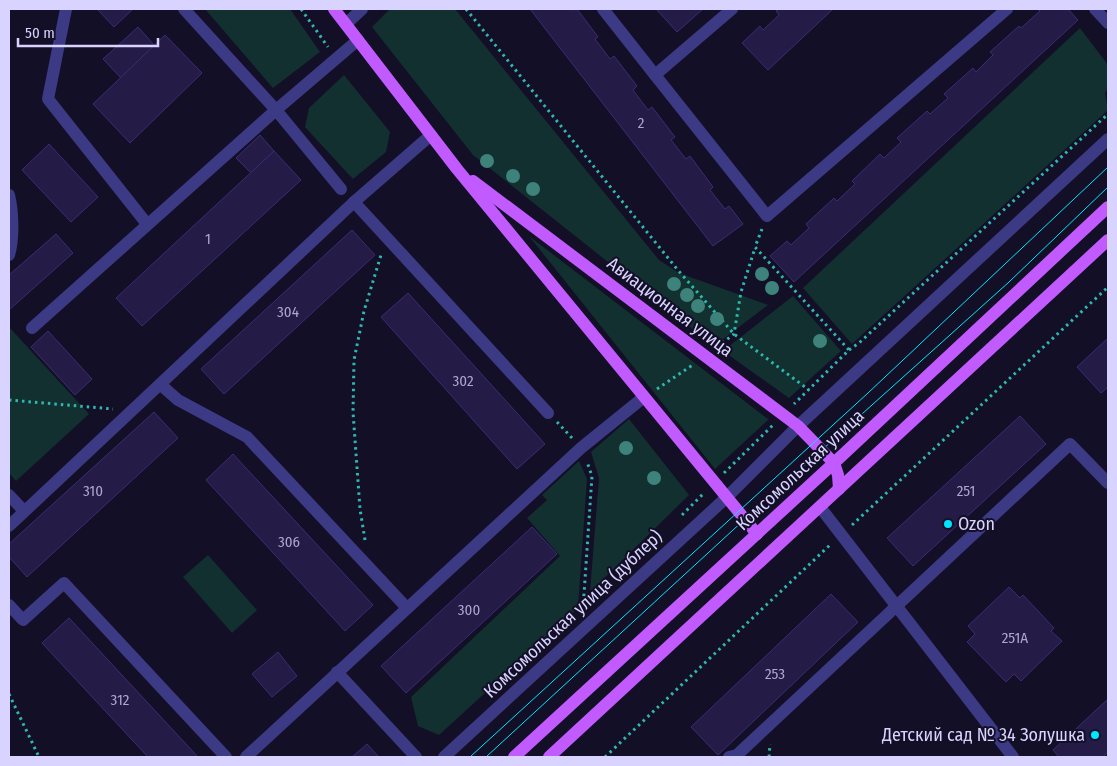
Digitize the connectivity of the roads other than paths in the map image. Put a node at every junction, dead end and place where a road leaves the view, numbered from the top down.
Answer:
1 (66, 9) edge
2 (184, 9) edge
3 (334, 9) edge
4 (362, 9) edge
5 (603, 9) edge
6 (732, 9) edge
7 (1007, 9) edge
8 (1095, 9) edge
9 (1108, 23) edge
10 (346, 24) junction
11 (358, 40) junction
12 (655, 75) junction
13 (276, 110) junction
14 (431, 135) junction
15 (1108, 139) edge
16 (457, 170) junction
17 (341, 189) dead end
18 (9, 195) edge
19 (354, 202) junction
20 (1108, 207) edge
21 (148, 224) junction
22 (1108, 240) edge
23 (9, 255) edge
24 (32, 328) dead end
25 (161, 385) junction
26 (644, 398) junction
27 (548, 413) road end
28 (798, 426) junction
29 (834, 463) junction
30 (1108, 483) edge
31 (839, 489) junction
32 (9, 495) edge
33 (727, 497) junction
34 (820, 507) junction
35 (24, 511) junction
36 (9, 526) edge
37 (757, 534) junction
38 (9, 604) edge
39 (896, 605) junction
40 (407, 608) junction
41 (337, 672) junction
42 (248, 756) edge
43 (226, 757) edge
44 (416, 757) edge
45 (444, 757) edge
46 (514, 757) edge
47 (549, 757) edge
48 (729, 757) edge
49 (1013, 757) edge

1 - 21 street
2 - 13 street
3 - 10 main road, Авиационная улица
4 - 10 street
5 - 12 street
6 - 12 street
7 - 12 street
8 - 9 street
10 - 11 main road, Авиационная улица
11 - 13 street
11 - 14 main road, Авиационная улица
13 - 17 street
13 - 21 street
14 - 16 main road, Авиационная улица
14 - 19 street
15 - 28 street, Комсомольская улица (дублер)
16 - 26 main road, Авиационная улица
16 - 28 main road, Авиационная улица
18 - 23 street
19 - 25 street
19 - 27 street
20 - 29 main road, Комсомольская улица
21 - 24 street
22 - 31 main road
25 - 35 street
25 - 40 street
26 - 33 main road, Авиационная улица
26 - 40 street
28 - 29 main road, Авиационная улица
28 - 33 street, Комсомольская улица (дублер)
29 - 31 main road
29 - 37 main road, Комсомольская улица
30 - 39 street
31 - 34 main road
32 - 35 street
33 - 37 main road, Авиационная улица
33 - 45 street, Комсомольская улица (дублер)
34 - 39 street
34 - 47 main road
35 - 36 street
37 - 46 main road, Комсомольская улица
38 - 43 street
39 - 48 street
39 - 49 street
40 - 41 street
41 - 42 street
41 - 44 street

